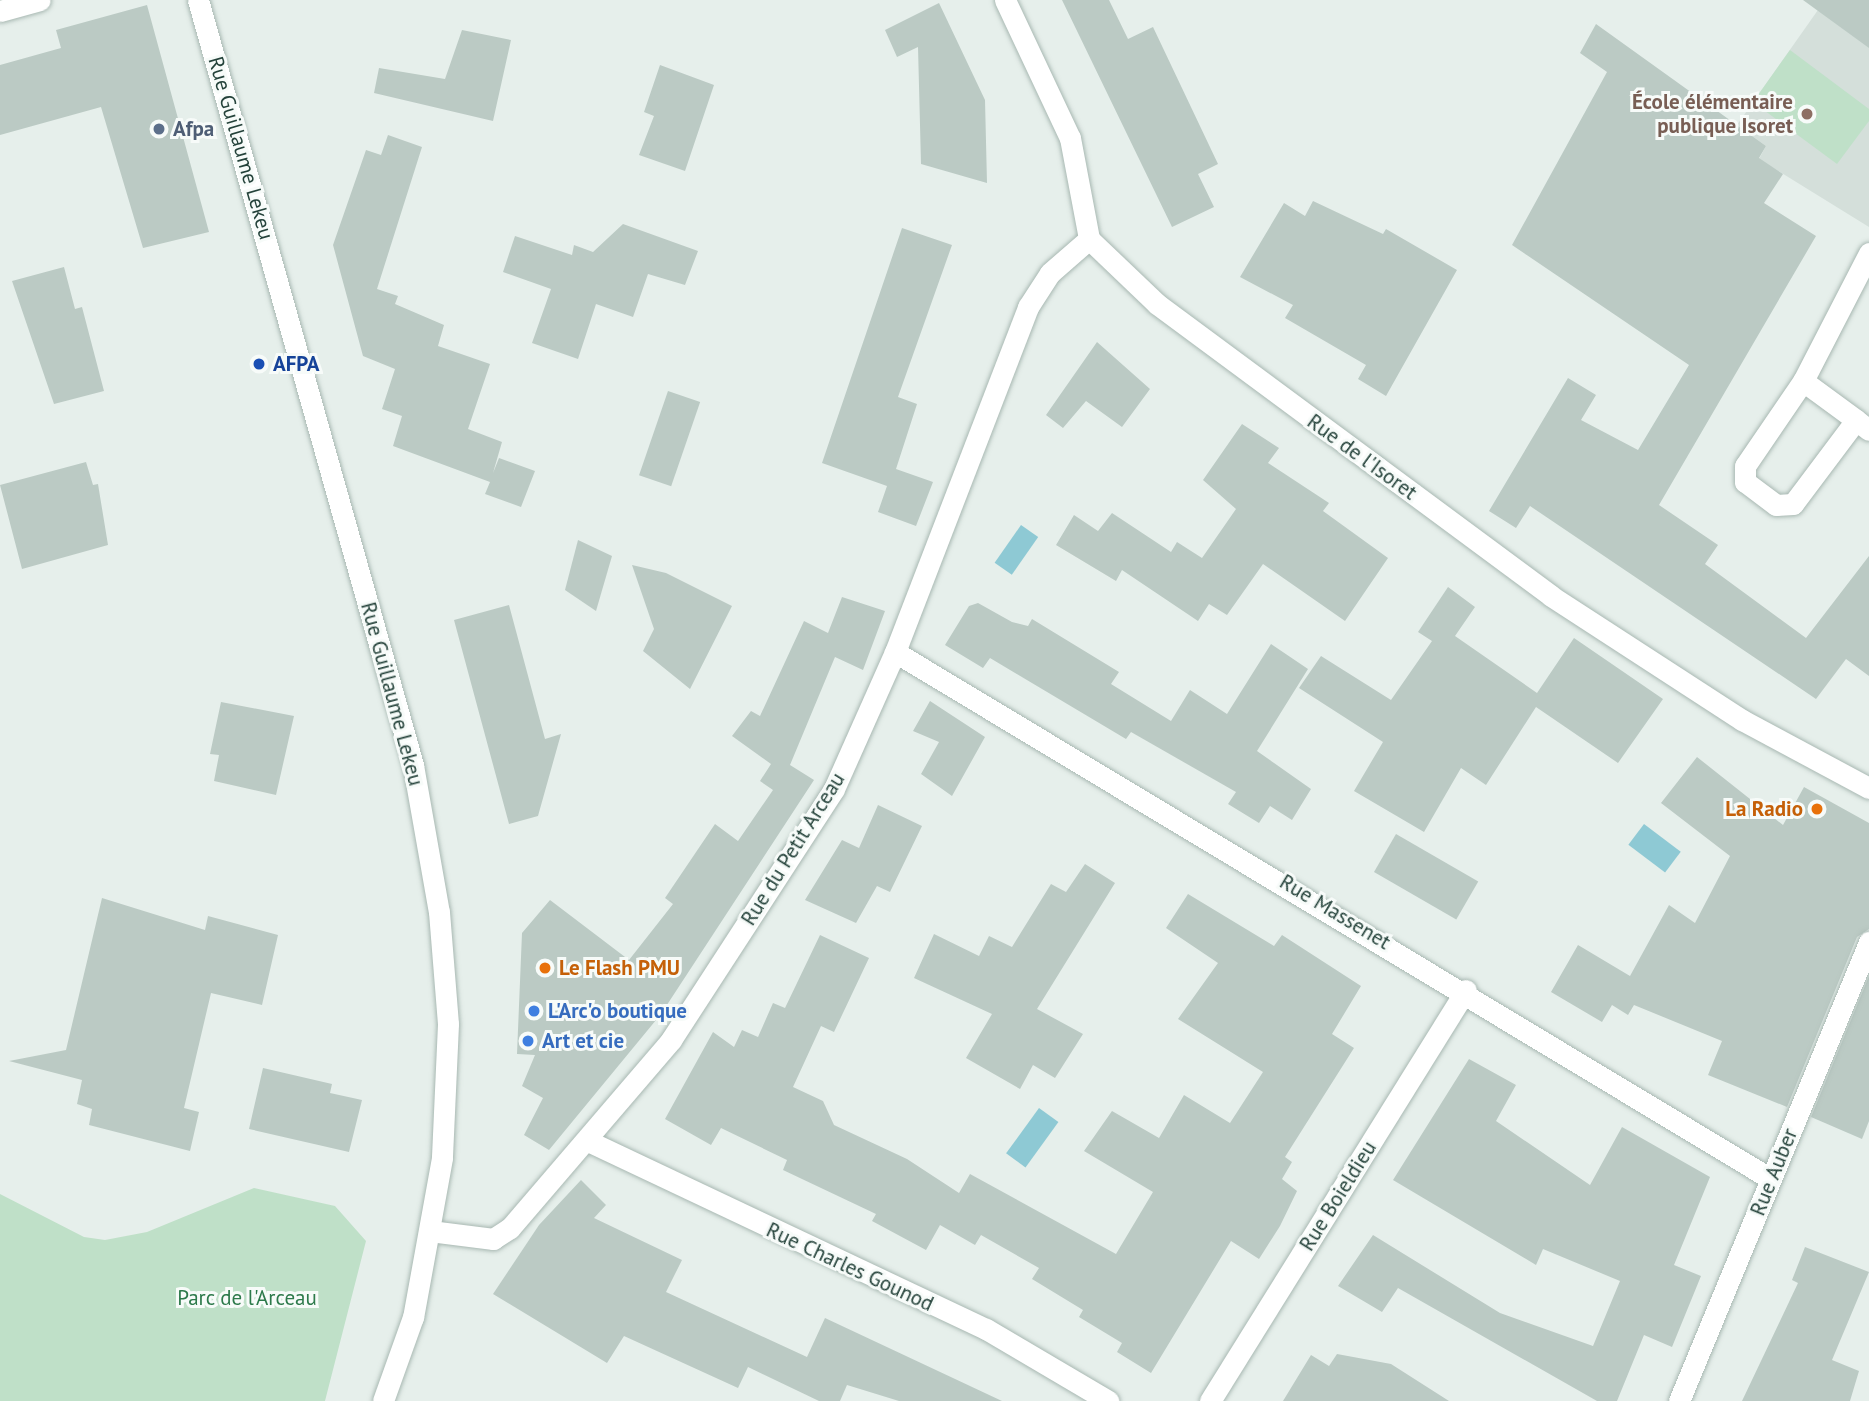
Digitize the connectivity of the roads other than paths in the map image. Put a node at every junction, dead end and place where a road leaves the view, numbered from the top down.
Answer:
1 (40, 0) edge
2 (198, 0) edge
3 (1005, 0) edge
4 (0, 11) edge
5 (1089, 239) junction
6 (1869, 253) edge
7 (1803, 381) junction
8 (1862, 425) edge
9 (895, 652) junction
10 (1869, 788) edge
11 (1869, 942) edge
12 (1466, 990) junction
13 (588, 1141) junction
14 (1771, 1179) junction
15 (430, 1231) junction
16 (383, 1401) edge
17 (1108, 1401) edge
18 (1210, 1401) edge
19 (1679, 1401) edge

1 - 4 street
2 - 15 street, Rue Guillaume Lekeu
3 - 5 street
5 - 9 street, Rue du Petit Arceau
5 - 10 street, Rue de l'Isoret
6 - 7 street
7 - 8 street
7 - 8 street
9 - 12 street, Rue Massenet
9 - 13 street, Rue du Petit Arceau
11 - 14 street, Rue Auber
12 - 14 street, Rue Massenet
12 - 18 street, Rue Boieldieu
13 - 15 street, Rue du Petit Arceau
13 - 17 street, Rue Charles Gounod
14 - 19 street, Rue Auber
15 - 16 street, Rue Guillaume Lekeu

